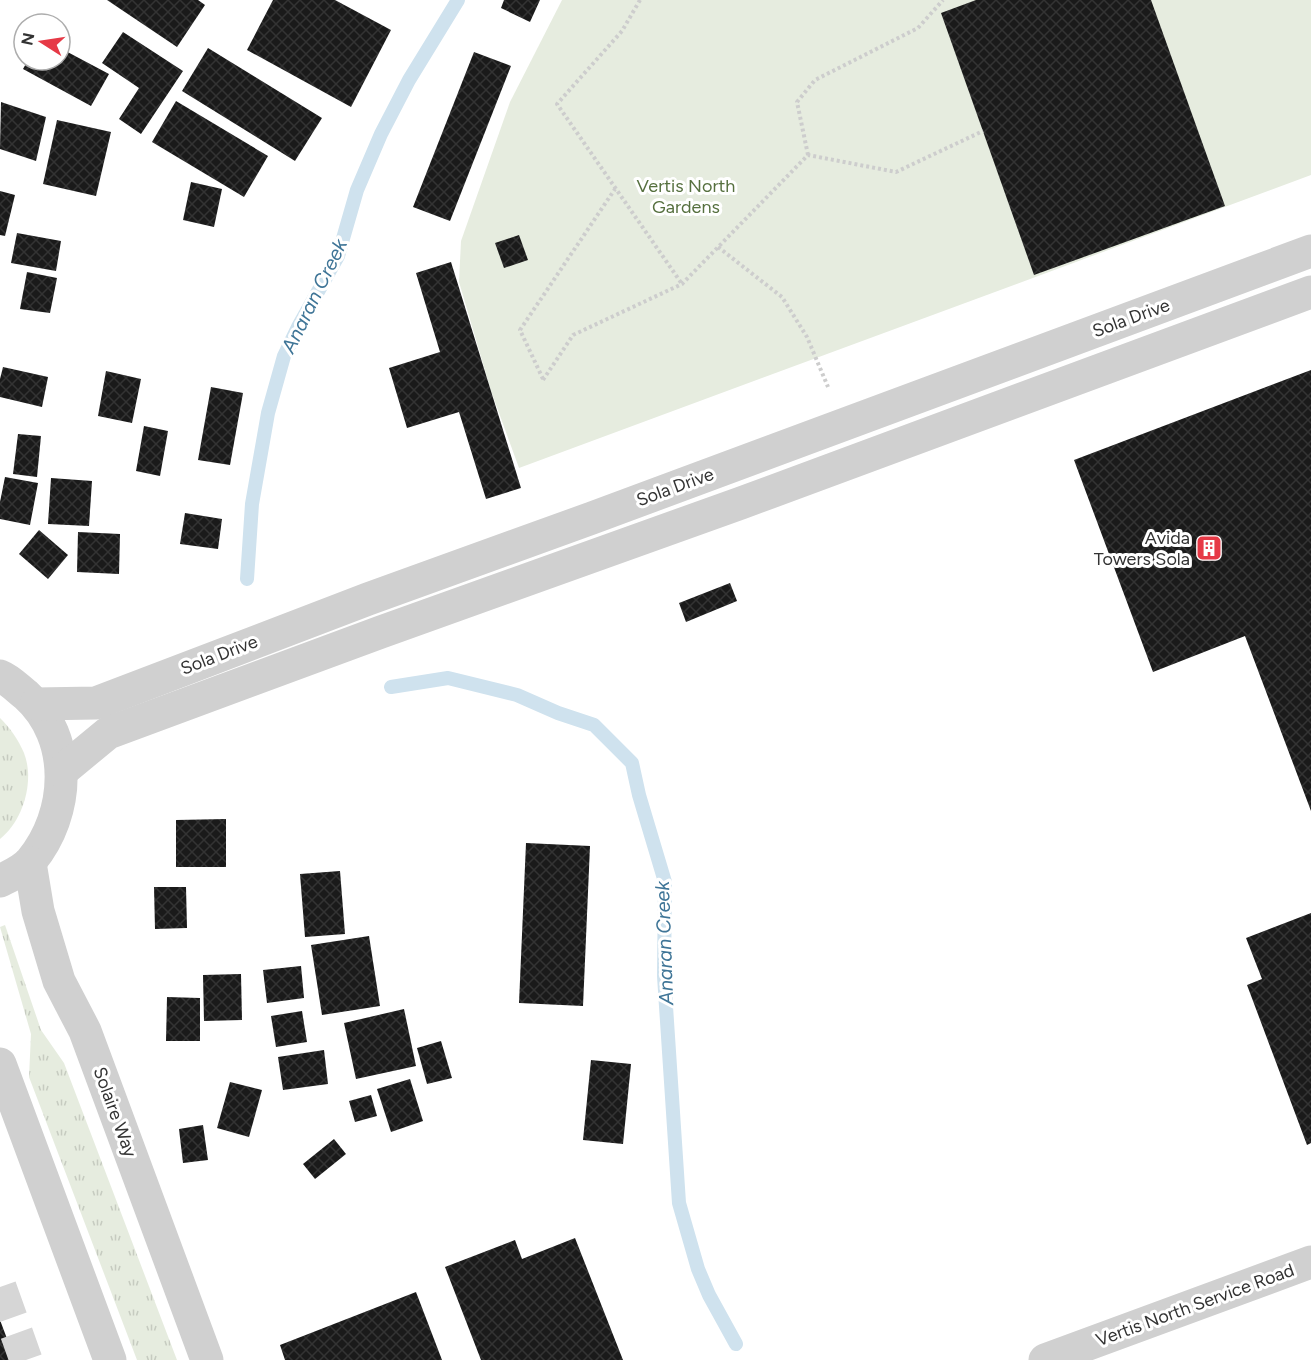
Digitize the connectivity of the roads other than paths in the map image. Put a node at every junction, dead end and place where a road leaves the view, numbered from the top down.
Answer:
1 (1311, 251) edge
2 (1311, 292) edge
3 (0, 676) edge
4 (36, 704) junction
5 (62, 771) junction
6 (30, 863) junction
7 (0, 881) edge
8 (0, 1064) edge
9 (1311, 1262) edge
10 (110, 1360) edge
11 (207, 1360) edge
12 (1046, 1360) edge

1 - 4 lane, Sola Drive
2 - 5 lane, Sola Drive
3 - 4 lane
4 - 5 lane
5 - 6 lane
6 - 7 lane
6 - 11 lane, Solaire Way
8 - 10 lane
9 - 12 lane, Vertis North Service Road

